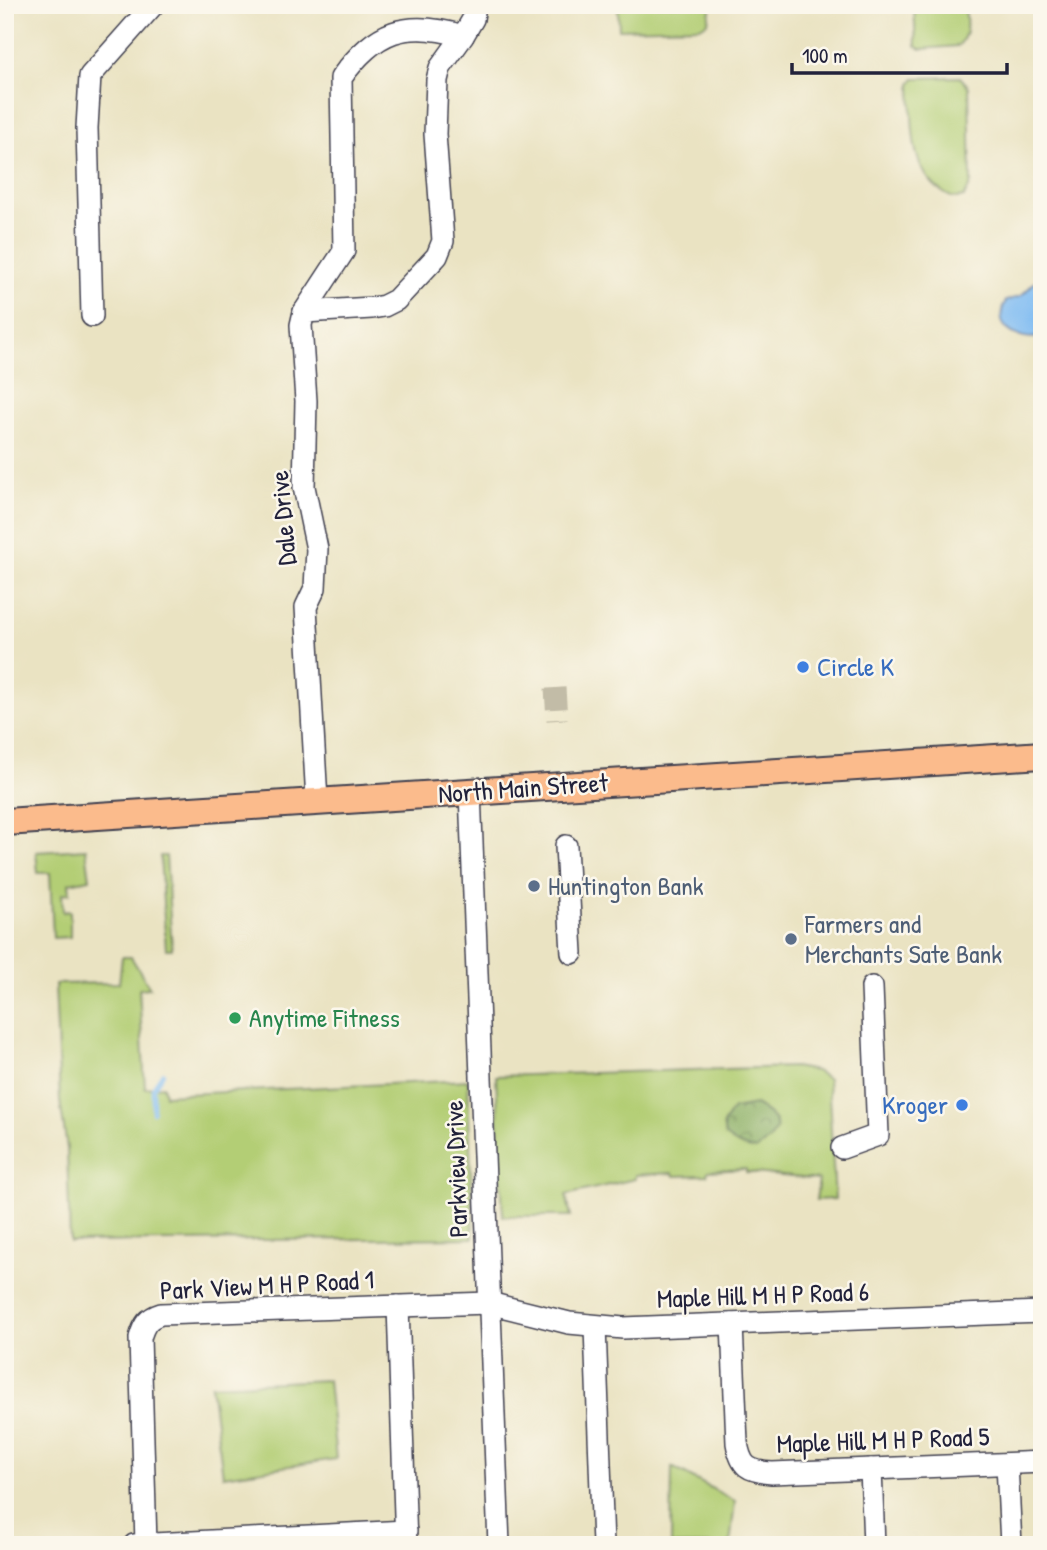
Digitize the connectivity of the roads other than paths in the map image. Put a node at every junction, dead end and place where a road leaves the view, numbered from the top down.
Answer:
1 (153, 5) edge
2 (475, 5) edge
3 (463, 36) junction
4 (304, 312) junction
5 (92, 316) dead end
6 (1042, 755) edge
7 (470, 792) junction
8 (317, 802) junction
9 (5, 822) edge
10 (566, 846) dead end
11 (572, 953) dead end
12 (872, 987) dead end
13 (842, 1149) dead end
14 (489, 1303) junction
15 (397, 1306) junction
16 (1042, 1312) edge
17 (732, 1324) junction
18 (595, 1327) junction
19 (1042, 1462) edge
20 (1007, 1464) junction
21 (871, 1469) junction
22 (406, 1538) edge
23 (146, 1544) edge
24 (132, 1545) edge
25 (499, 1545) edge
26 (603, 1545) edge
27 (874, 1545) edge
28 (1011, 1545) edge

1 - 5 street
2 - 3 street
3 - 4 street
3 - 4 street
4 - 8 street, Dale Drive
6 - 7 main road, North Main Street
7 - 8 main road, North Main Street
7 - 14 street, Parkview Drive
8 - 9 main road, North Main Street
10 - 11 street
12 - 13 street
14 - 15 street, Park View M H P Road 1
14 - 18 street, Maple Hill M H P Road 6
14 - 25 street, Parkview Drive
15 - 22 street
15 - 23 street, Park View M H P Road 1
16 - 17 street, Maple Hill M H P Road 6
17 - 18 street, Maple Hill M H P Road 6
17 - 21 street, Maple Hill M H P Road 5
18 - 26 street
19 - 20 street, Maple Hill M H P Road 5
20 - 21 street, Maple Hill M H P Road 5
20 - 28 street
21 - 27 street
22 - 23 street
23 - 24 street

